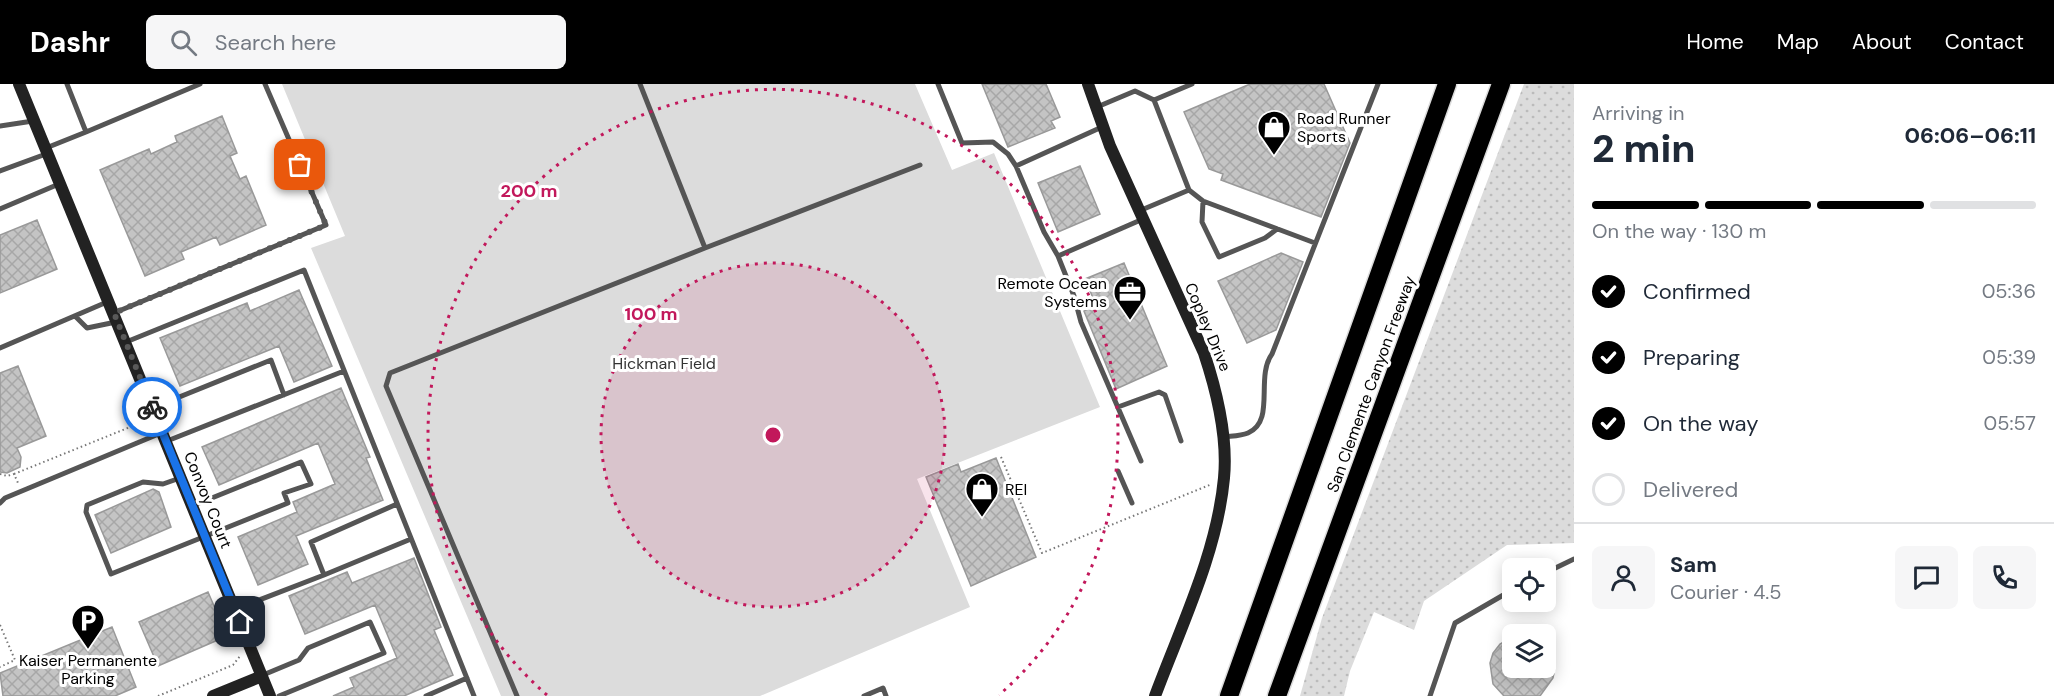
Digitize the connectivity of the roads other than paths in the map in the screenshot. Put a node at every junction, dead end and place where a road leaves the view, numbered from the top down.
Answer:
1 (19, 84) edge
2 (67, 84) edge
3 (200, 84) edge
4 (266, 84) edge
5 (640, 84) edge
6 (938, 84) edge
7 (1088, 84) edge
8 (1138, 84) edge
9 (1192, 84) edge
10 (1378, 84) edge
11 (1447, 84) edge
12 (1501, 84) edge
13 (1135, 91) junction
14 (1154, 100) junction
15 (1095, 107) junction
16 (34, 121) junction
17 (0, 126) edge
18 (1102, 127) junction
19 (86, 132) junction
20 (46, 150) junction
21 (920, 165) dead end
22 (1016, 166) junction
23 (0, 171) edge
24 (60, 183) junction
25 (1190, 190) junction
26 (1203, 201) junction
27 (0, 209) edge
28 (1141, 215) junction
29 (1277, 229) junction
30 (1315, 243) junction
31 (705, 248) junction
32 (1058, 256) junction
33 (113, 312) junction
34 (75, 316) junction
35 (126, 342) junction
36 (0, 348) edge
37 (344, 372) junction
38 (284, 395) junction
39 (1118, 407) junction
40 (152, 408) junction
41 (160, 436) junction
42 (1224, 437) junction
43 (1181, 441) dead end
44 (1141, 461) dead end
45 (1118, 471) dead end
46 (181, 477) junction
47 (0, 503) edge
48 (1132, 503) dead end
49 (397, 504) junction
50 (192, 506) junction
51 (205, 537) junction
52 (411, 539) junction
53 (1574, 559) edge
54 (1556, 568) edge
55 (324, 574) junction
56 (1502, 596) edge
57 (235, 610) junction
58 (262, 676) junction
59 (467, 678) junction
60 (213, 696) edge
61 (270, 696) edge
62 (279, 696) edge
63 (426, 696) edge
64 (474, 696) edge
65 (517, 696) edge
66 (864, 696) edge
67 (886, 696) edge
68 (1155, 696) edge
69 (1229, 696) edge
70 (1277, 696) edge
71 (1430, 696) edge

1 - 16 street, Convoy Court
2 - 19 lane
3 - 19 lane
4 - 33 lane
5 - 31 lane
6 - 22 lane
7 - 15 street, Copley Drive
8 - 13 lane
9 - 14 lane
10 - 30 lane
11 - 69 highway, San Clemente Canyon Freeway
12 - 70 highway, San Clemente Canyon Freeway
13 - 14 lane
13 - 15 lane
14 - 25 lane
15 - 18 street, Copley Drive
16 - 17 lane
16 - 20 street, Convoy Court
18 - 22 lane
18 - 28 street, Copley Drive
19 - 20 lane
20 - 23 lane
20 - 24 street, Convoy Court
21 - 31 lane
22 - 32 lane
24 - 27 lane
24 - 33 street, Convoy Court
25 - 26 lane
25 - 28 lane
26 - 29 lane
26 - 29 lane
28 - 32 lane
28 - 42 street, Copley Drive
29 - 30 lane
30 - 42 lane
31 - 65 lane
32 - 39 lane
33 - 34 lane
33 - 34 lane
33 - 35 street, Convoy Court
34 - 36 lane
35 - 37 lane
35 - 40 street, Convoy Court
37 - 38 lane
37 - 49 lane
38 - 40 lane
38 - 41 lane
39 - 43 lane
39 - 44 lane
40 - 41 street, Convoy Court
41 - 46 street, Convoy Court
41 - 47 lane
42 - 68 street, Copley Drive
45 - 48 lane
46 - 50 street, Convoy Court
46 - 51 lane
49 - 52 lane
49 - 55 lane
50 - 51 street, Convoy Court
50 - 51 lane
51 - 57 street, Convoy Court
52 - 55 lane
52 - 59 lane
53 - 54 lane
55 - 57 lane
56 - 71 lane
57 - 58 street, Convoy Court
58 - 60 street
58 - 61 street, Convoy Court
58 - 62 lane
59 - 63 lane
59 - 64 lane
66 - 67 lane

